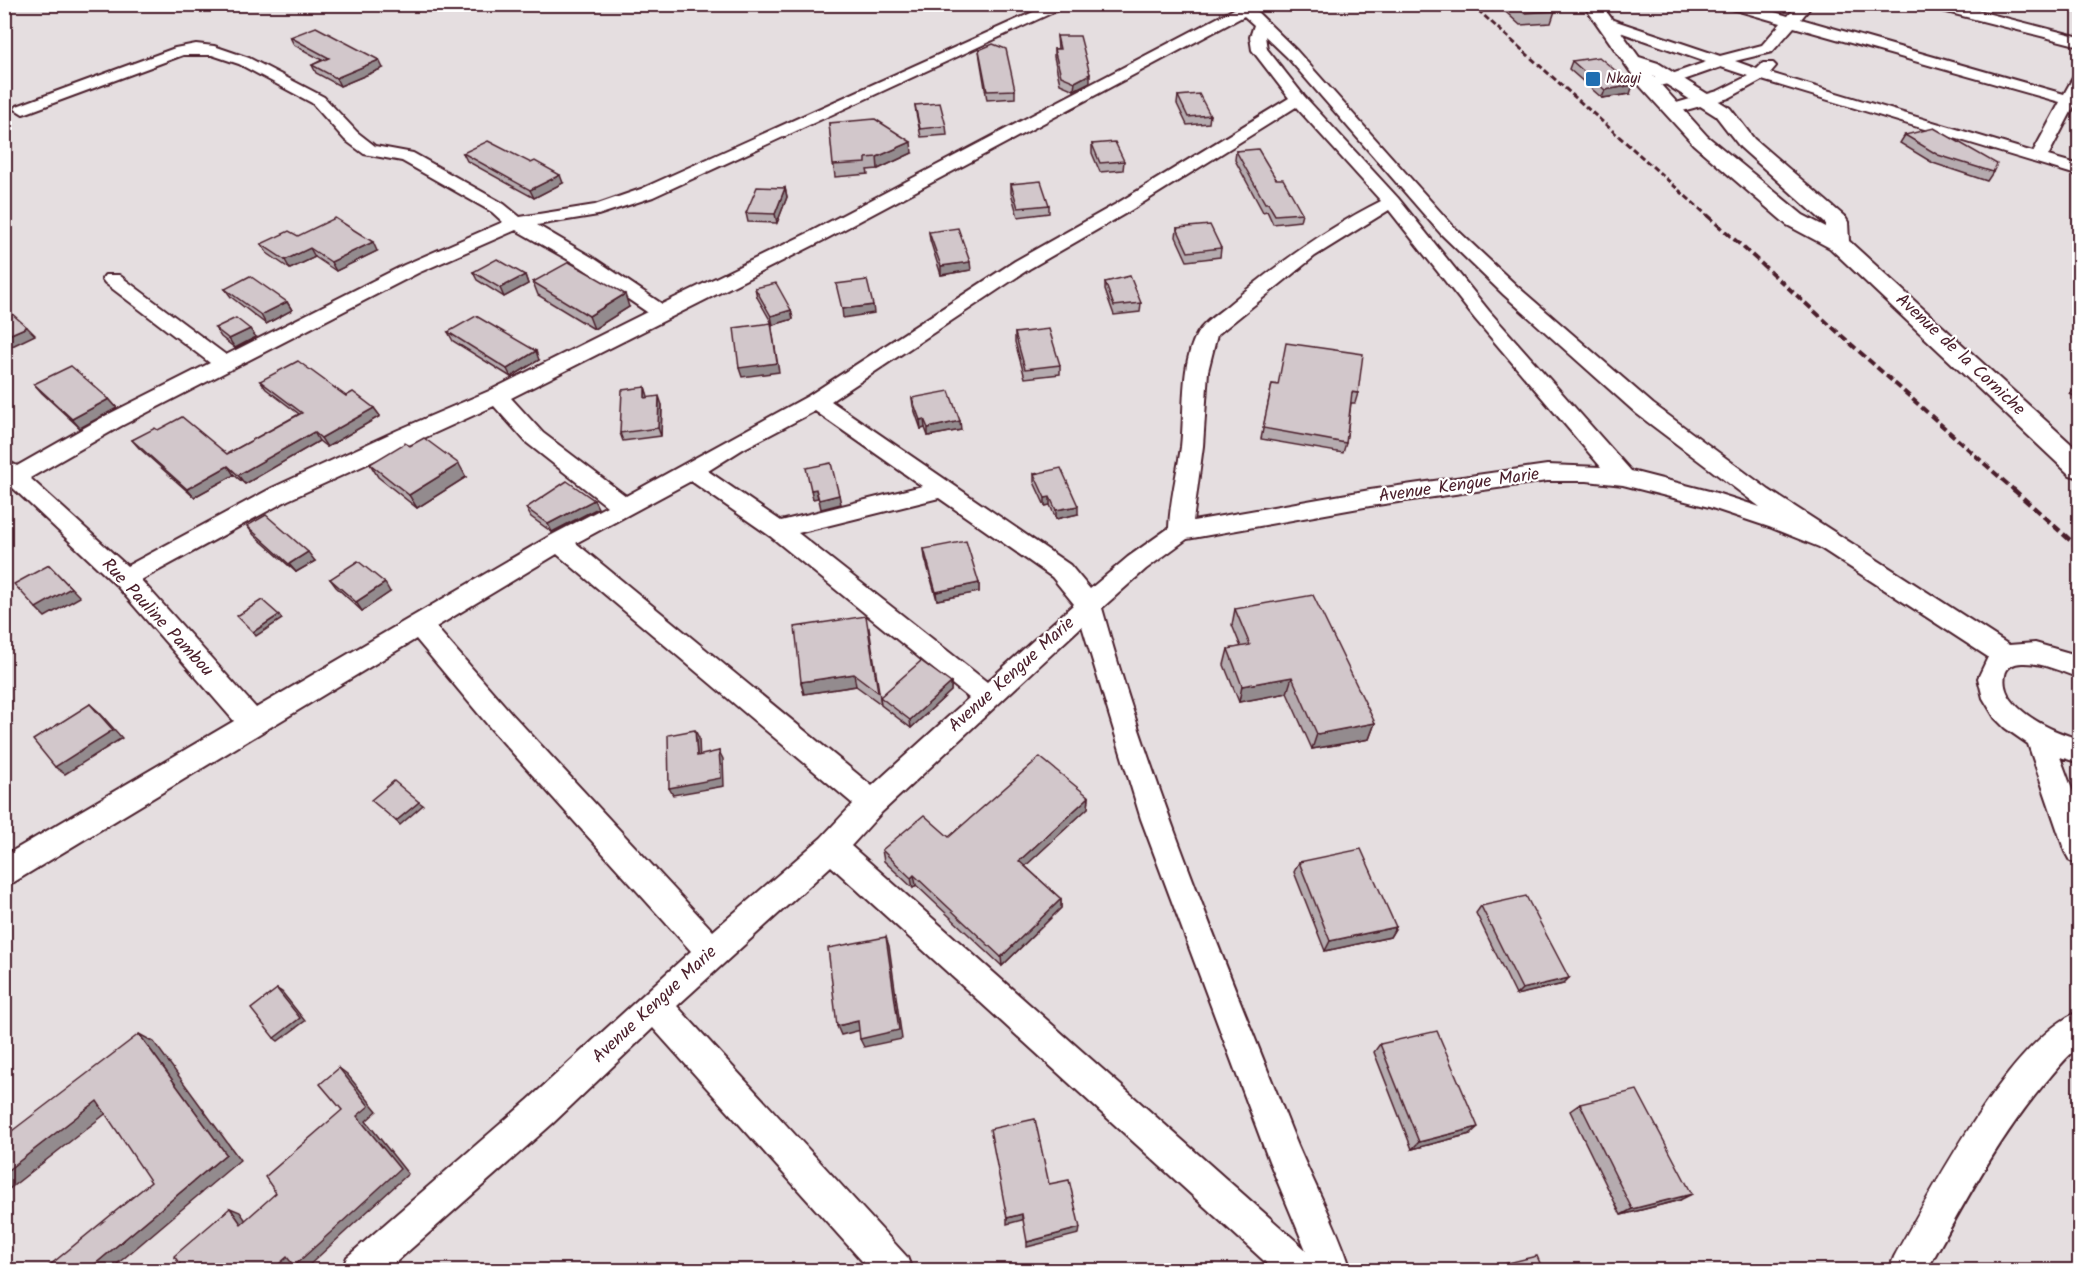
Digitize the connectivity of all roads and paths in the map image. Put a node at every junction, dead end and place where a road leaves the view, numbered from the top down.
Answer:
1 (1064, 4) edge
2 (1730, 4) edge
3 (1806, 4) edge
4 (1932, 4) edge
5 (1243, 7) edge
6 (1602, 11) edge
7 (1791, 22) junction
8 (1261, 25) junction
9 (2079, 42) edge
10 (1767, 49) junction
11 (1632, 62) junction
12 (1721, 62) junction
13 (1760, 75) junction
14 (1672, 79) junction
15 (2079, 79) edge
16 (1648, 83) junction
17 (1298, 99) junction
18 (1707, 100) junction
19 (2069, 100) junction
20 (23, 109) dead end
21 (1672, 110) junction
22 (2038, 159) junction
23 (2079, 171) edge
24 (1392, 202) junction
25 (516, 223) junction
26 (1839, 243) junction
27 (112, 279) dead end
28 (663, 313) junction
29 (224, 364) junction
30 (497, 396) junction
31 (816, 400) junction
32 (2079, 468) edge
33 (692, 471) junction
34 (8, 476) edge
35 (1623, 477) junction
36 (942, 489) junction
37 (625, 507) junction
38 (778, 530) junction
39 (1180, 532) junction
40 (558, 542) junction
41 (1827, 542) junction
42 (125, 578) junction
43 (1089, 605) junction
44 (418, 625) junction
45 (2007, 656) junction
46 (2074, 662) edge
47 (987, 697) junction
48 (253, 724) junction
49 (2039, 737) junction
50 (2079, 752) edge
51 (872, 804) junction
52 (831, 847) junction
53 (2079, 852) edge
54 (4, 872) edge
55 (712, 952) junction
56 (654, 1005) junction
57 (2079, 1028) edge
58 (360, 1270) edge
59 (894, 1270) edge
60 (1301, 1270) edge
61 (1333, 1270) edge
62 (1906, 1270) edge

1 - 25 street
2 - 7 street
3 - 7 street
4 - 9 street
5 - 8 street
5 - 28 street
6 - 11 street, Avenue de la Corniche
6 - 12 street
7 - 10 street
7 - 19 street
8 - 17 street
8 - 41 street
10 - 12 street
10 - 13 street
11 - 14 street, Avenue de la Corniche
11 - 16 street, Avenue de la Corniche
12 - 13 street
12 - 14 street
13 - 18 street
13 - 22 street
14 - 16 street
14 - 18 street, Avenue de la Corniche
15 - 19 street
16 - 21 street, Avenue de la Corniche
17 - 24 street
17 - 31 street
18 - 21 street
18 - 26 street, Avenue de la Corniche
19 - 22 street
20 - 25 street
21 - 26 street, Avenue de la Corniche
22 - 23 street
24 - 35 street
24 - 39 street
25 - 28 street
25 - 29 street
26 - 32 street, Avenue de la Corniche
27 - 29 street
28 - 30 street
29 - 34 street
30 - 37 street
30 - 42 street
31 - 33 street
31 - 36 street
33 - 37 street
33 - 38 street
34 - 42 street, Rue Pauline Pambou
35 - 39 street, Avenue Kengue Marie
35 - 41 street, Avenue Kengue Marie
36 - 38 street
36 - 43 street
37 - 40 street
38 - 47 street
39 - 43 street, Avenue Kengue Marie
40 - 44 street
40 - 51 street
41 - 45 street
42 - 48 street, Rue Pauline Pambou
43 - 47 street, Avenue Kengue Marie
43 - 61 street
44 - 48 street
44 - 55 street
45 - 46 street
45 - 49 street
47 - 51 street, Avenue Kengue Marie
48 - 54 street
49 - 50 street
49 - 53 street
51 - 52 street, Avenue Kengue Marie
52 - 55 street, Avenue Kengue Marie
52 - 60 street
55 - 56 street, Avenue Kengue Marie
56 - 58 street, Avenue Kengue Marie
56 - 59 street
57 - 62 street

